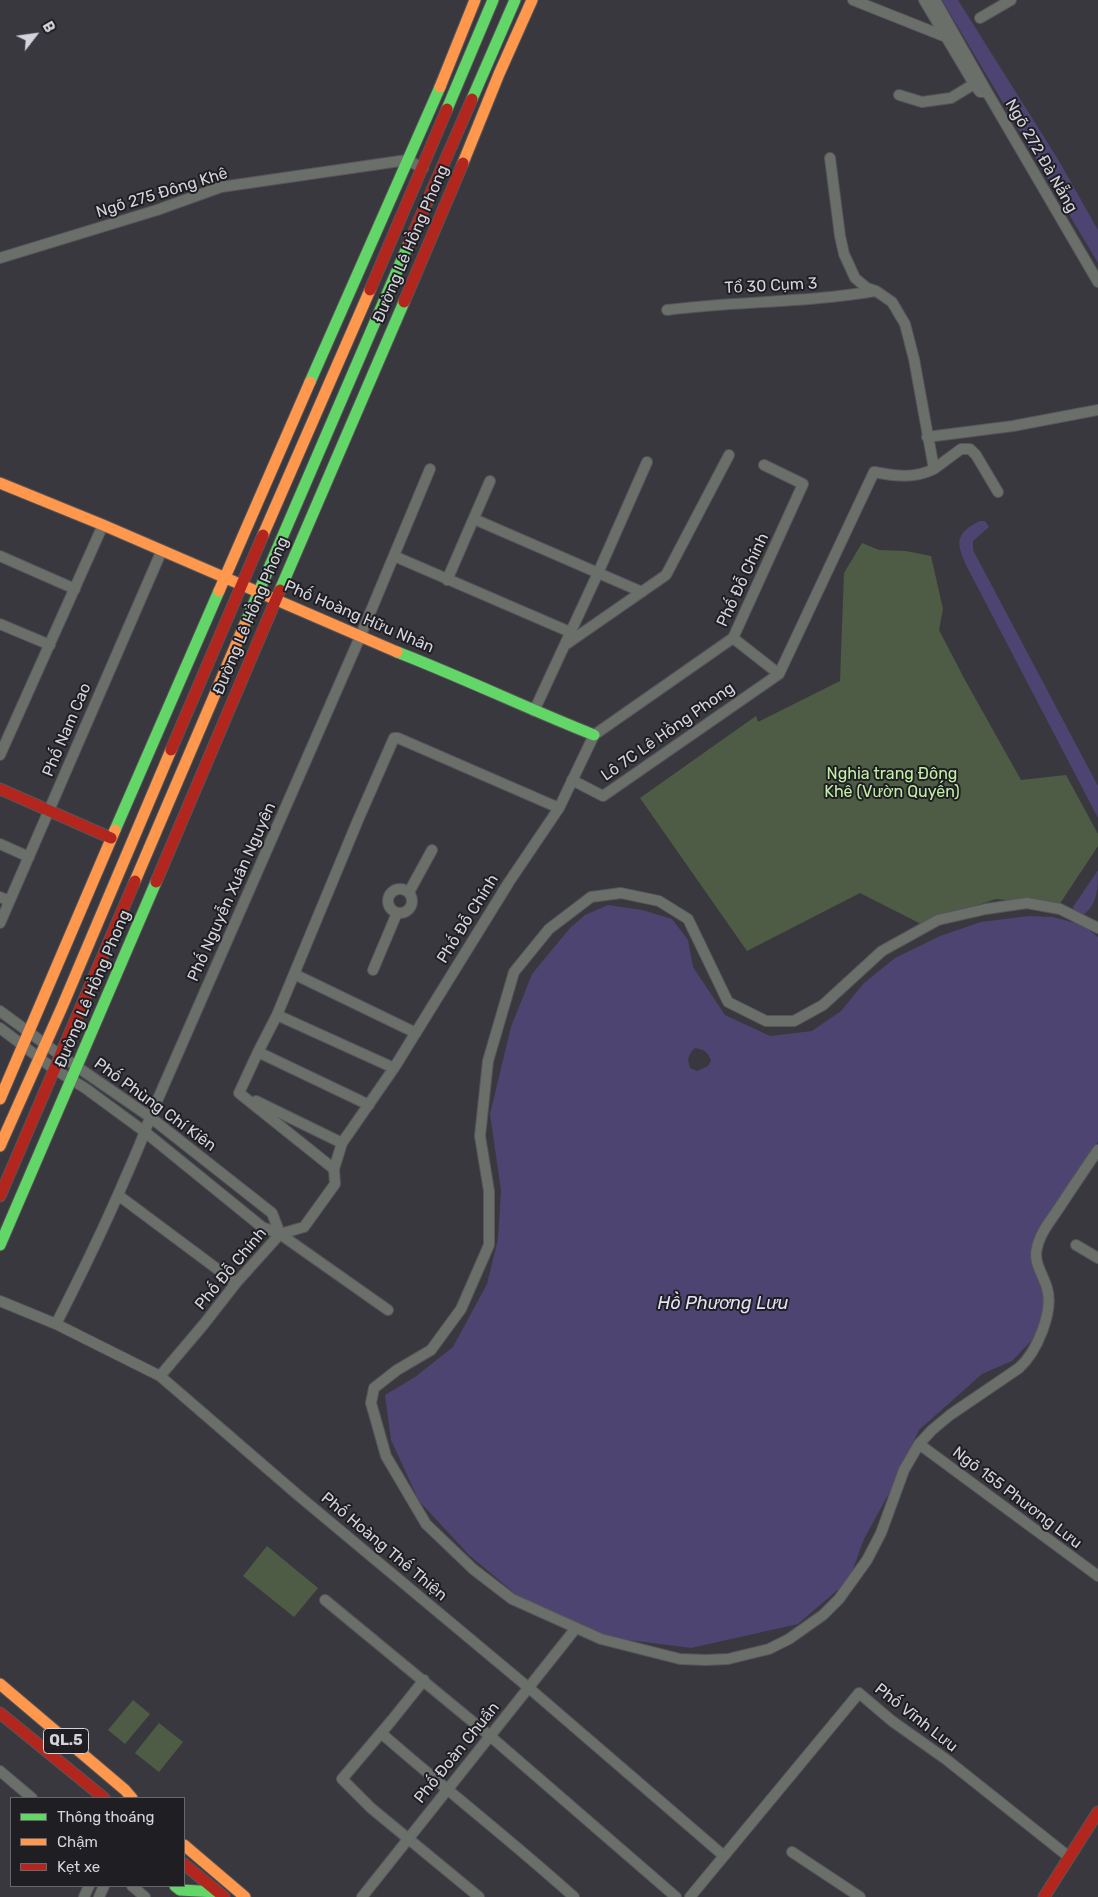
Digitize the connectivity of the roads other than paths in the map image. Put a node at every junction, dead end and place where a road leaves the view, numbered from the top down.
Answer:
1 (475, 0) edge
2 (494, 0) edge
3 (515, 0) edge
4 (532, 0) edge
5 (853, 0) edge
6 (924, 0) edge
7 (936, 0) edge
8 (1011, 0) edge
9 (980, 18) dead end
10 (946, 38) junction
11 (974, 84) junction
12 (987, 92) junction
13 (899, 95) dead end
14 (830, 158) dead end
15 (407, 160) junction
16 (423, 168) junction
17 (0, 258) edge
18 (1098, 282) edge
19 (876, 291) junction
20 (667, 310) dead end
21 (1098, 410) edge
22 (975, 432) junction
23 (928, 437) junction
24 (961, 449) junction
25 (729, 456) dead end
26 (647, 462) dead end
27 (764, 465) dead end
28 (430, 469) dead end
29 (934, 469) junction
30 (490, 481) dead end
31 (0, 483) edge
32 (998, 492) dead end
33 (474, 519) junction
34 (103, 525) junction
35 (162, 550) junction
36 (0, 556) edge
37 (394, 556) junction
38 (598, 573) junction
39 (223, 578) junction
40 (447, 580) junction
41 (241, 586) junction
42 (75, 589) junction
43 (258, 592) junction
44 (642, 592) junction
45 (276, 600) junction
46 (0, 624) edge
47 (570, 632) junction
48 (360, 638) junction
49 (733, 638) junction
50 (50, 645) junction
51 (564, 646) junction
52 (779, 674) junction
53 (534, 711) junction
54 (594, 735) junction
55 (0, 754) edge
56 (572, 780) junction
57 (0, 789) edge
58 (560, 808) junction
59 (49, 810) junction
60 (111, 838) junction
61 (0, 844) edge
62 (432, 850) dead end
63 (29, 856) junction
64 (408, 892) junction
65 (5, 899) edge
66 (397, 913) junction
67 (0, 922) edge
68 (1098, 928) edge
69 (373, 970) dead end
70 (294, 974) junction
71 (0, 1011) edge
72 (277, 1015) junction
73 (0, 1028) edge
74 (29, 1032) junction
75 (416, 1033) junction
76 (45, 1045) junction
77 (23, 1046) junction
78 (258, 1052) junction
79 (60, 1055) junction
80 (39, 1058) junction
81 (77, 1067) junction
82 (394, 1068) junction
83 (54, 1069) junction
84 (72, 1080) junction
85 (239, 1092) junction
86 (0, 1099) edge
87 (369, 1105) junction
88 (150, 1117) junction
89 (145, 1132) junction
90 (342, 1143) junction
91 (0, 1146) edge
92 (1098, 1150) edge
93 (334, 1169) junction
94 (118, 1195) junction
95 (0, 1196) edge
96 (280, 1234) junction
97 (0, 1245) edge
98 (1076, 1245) dead end
99 (1098, 1258) edge
100 (236, 1283) junction
101 (0, 1301) edge
102 (388, 1310) dead end
103 (56, 1324) junction
104 (160, 1376) junction
105 (919, 1444) junction
106 (1098, 1576) edge
107 (325, 1600) dead end
108 (576, 1628) junction
109 (424, 1680) junction
110 (0, 1684) edge
111 (529, 1688) junction
112 (0, 1698) edge
113 (0, 1713) edge
114 (0, 1727) edge
115 (381, 1733) junction
116 (490, 1736) junction
117 (0, 1771) edge
118 (64, 1781) dead end
119 (447, 1790) junction
120 (31, 1797) edge
121 (103, 1797) edge
122 (123, 1797) edge
123 (131, 1797) edge
124 (1098, 1812) edge
125 (408, 1839) junction
126 (185, 1846) edge
127 (792, 1852) dead end
128 (724, 1856) junction
129 (1069, 1857) junction
130 (185, 1865) edge
131 (133, 1887) edge
132 (176, 1887) edge
133 (221, 1894) edge
134 (145, 1897) edge
135 (245, 1897) edge
136 (362, 1897) edge
137 (479, 1897) edge
138 (574, 1897) edge
139 (676, 1897) edge
140 (690, 1897) edge
141 (860, 1897) edge
142 (1044, 1897) edge

1 - 15 main road
2 - 16 main road, Đường Lê Hồng Phong
3 - 43 main road, Đường Lê Hồng Phong
4 - 45 main road, Đường Lê Hồng Phong
5 - 10 street
6 - 10 street, Ngõ 272 Đà Nẵng
7 - 12 street
8 - 9 street
10 - 11 street, Ngõ 272 Đà Nẵng
11 - 12 street, Ngõ 272 Đà Nẵng
11 - 13 street
12 - 18 street, Ngõ 272 Đà Nẵng
14 - 19 street
15 - 16 street
15 - 17 street, Ngõ 275 Đông Khê
15 - 39 main road
16 - 41 main road, Đường Lê Hồng Phong
19 - 20 street, Tổ 30 Cụm 3
19 - 23 street
21 - 22 street
22 - 23 street
22 - 24 street
23 - 29 street
24 - 29 street
24 - 32 street
25 - 44 street
26 - 38 street
27 - 49 street, Phố Đỗ Chính
28 - 37 street, Phố Nguyễn Xuân Nguyên
29 - 52 street
30 - 33 street
31 - 34 main road, Phố Hoàng Hữu Nhân
33 - 38 street
33 - 40 street
34 - 35 main road, Phố Hoàng Hữu Nhân
34 - 42 street
35 - 39 main road, Phố Hoàng Hữu Nhân
35 - 59 street, Phố Nam Cao
36 - 42 street
37 - 40 street
37 - 48 street, Phố Nguyễn Xuân Nguyên
38 - 44 street
38 - 47 street
39 - 41 main road, Phố Hoàng Hữu Nhân
39 - 60 main road
40 - 47 street
41 - 43 main road, Phố Hoàng Hữu Nhân
41 - 76 main road, Đường Lê Hồng Phong
42 - 50 street
43 - 45 main road, Phố Hoàng Hữu Nhân
43 - 79 main road, Đường Lê Hồng Phong
44 - 51 street
45 - 48 main road, Phố Hoàng Hữu Nhân
45 - 81 main road, Đường Lê Hồng Phong
46 - 50 street
47 - 51 street
48 - 53 main road, Phố Hoàng Hữu Nhân
48 - 88 street, Phố Nguyễn Xuân Nguyên
49 - 52 street
49 - 54 street, Phố Đỗ Chính
50 - 55 street
51 - 53 street
52 - 56 street, Lô 7C Lê Hồng Phong
53 - 54 main road, Phố Hoàng Hữu Nhân
54 - 56 street, Phố Đỗ Chính
56 - 58 street, Phố Đỗ Chính
57 - 59 main road
58 - 70 street
58 - 75 street, Phố Đỗ Chính
59 - 60 main road
59 - 63 street, Phố Nam Cao
60 - 74 main road
61 - 63 street
62 - 64 street
63 - 65 street, Phố Nam Cao
64 - 66 street
64 - 66 street
65 - 67 street, Phố Nam Cao
66 - 69 street
68 - 108 street
70 - 72 street
70 - 75 street
71 - 74 street, Phố Phùng Chí Kiên
72 - 78 street
72 - 82 street
73 - 77 street, Phố Phùng Chí Kiên
74 - 76 street, Phố Phùng Chí Kiên
74 - 77 main road
75 - 82 street, Phố Đỗ Chính
76 - 79 street, Phố Phùng Chí Kiên
76 - 80 main road, Đường Lê Hồng Phong
77 - 80 street, Phố Phùng Chí Kiên
77 - 86 main road
78 - 85 street
78 - 87 street
79 - 81 street, Phố Phùng Chí Kiên
79 - 83 main road, Đường Lê Hồng Phong
80 - 83 street, Phố Phùng Chí Kiên
80 - 91 main road, Đường Lê Hồng Phong
81 - 84 main road, Đường Lê Hồng Phong
81 - 88 street, Phố Phùng Chí Kiên
82 - 87 street, Phố Đỗ Chính
83 - 84 street, Phố Phùng Chí Kiên
83 - 95 main road, Đường Lê Hồng Phong
84 - 89 street, Phố Phùng Chí Kiên
84 - 97 main road, Đường Lê Hồng Phong
85 - 90 street
85 - 93 street
87 - 90 street, Phố Đỗ Chính
88 - 89 street, Phố Nguyễn Xuân Nguyên
88 - 96 street, Phố Phùng Chí Kiên
89 - 94 street, Phố Nguyễn Xuân Nguyên
89 - 96 street, Phố Phùng Chí Kiên
90 - 93 street, Phố Đỗ Chính
92 - 105 street
93 - 96 street, Phố Đỗ Chính
94 - 100 street
94 - 103 street, Phố Nguyễn Xuân Nguyên
96 - 100 street, Phố Đỗ Chính
96 - 102 street, Phố Phùng Chí Kiên
98 - 99 street
100 - 104 street, Phố Đỗ Chính
101 - 103 street, Phố Hoàng Thế Thiện
103 - 104 street, Phố Hoàng Thế Thiện
104 - 111 street, Phố Hoàng Thế Thiện
105 - 106 street, Ngõ 155 Phương Lưu
105 - 108 street
107 - 109 street
108 - 111 street, Phố Đoàn Chuẩn
109 - 115 street
109 - 116 street
110 - 123 main road, QL.5
111 - 116 street, Phố Đoàn Chuẩn
111 - 128 street, Phố Hoàng Thế Thiện
112 - 122 main road, QL.5
113 - 121 main road, QL.5
114 - 118 main road, QL.5
115 - 119 street
115 - 125 street
116 - 119 street, Phố Đoàn Chuẩn
116 - 139 street
117 - 120 street
119 - 125 street, Phố Đoàn Chuẩn
119 - 138 street
124 - 129 main road
125 - 136 street, Phố Đoàn Chuẩn
125 - 137 street
126 - 135 main road
127 - 141 street
128 - 129 street, Phố Vĩnh Lưu
128 - 140 street, Phố Vĩnh Lưu
129 - 142 main road
130 - 133 main road
131 - 134 street
132 - 133 main road

